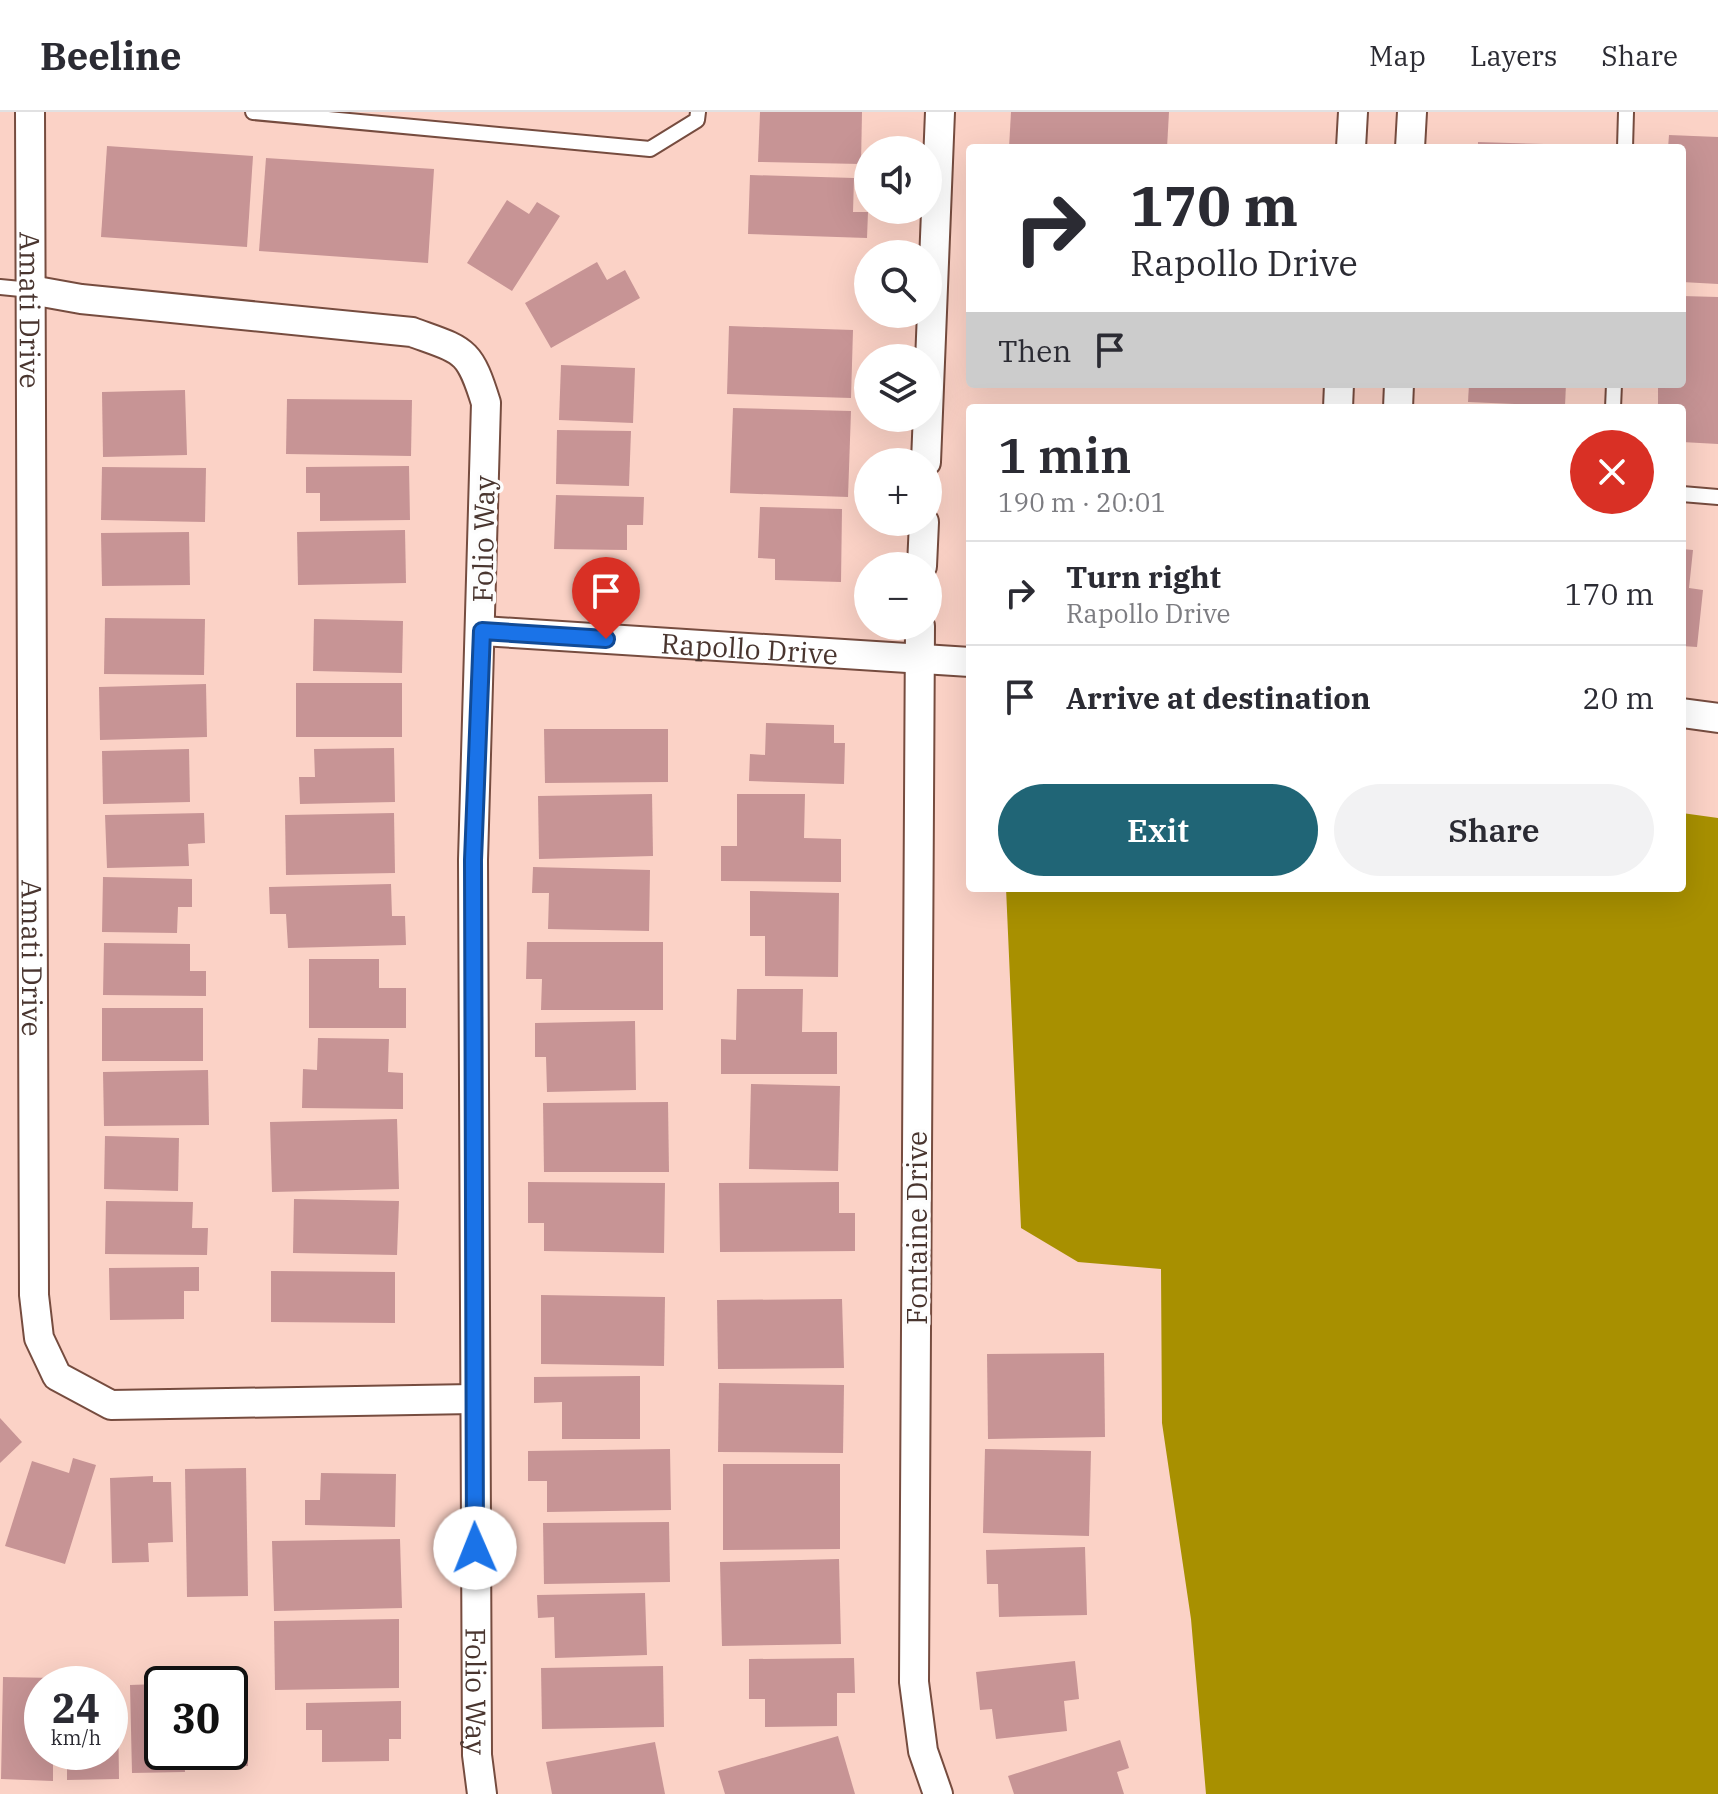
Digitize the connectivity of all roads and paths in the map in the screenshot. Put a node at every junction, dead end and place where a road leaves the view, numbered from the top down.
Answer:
1 (30, 112) edge
2 (253, 112) edge
3 (698, 112) edge
4 (940, 112) edge
5 (1353, 112) edge
6 (1412, 112) edge
7 (1626, 112) edge
8 (1351, 144) edge
9 (1410, 144) edge
10 (1625, 144) edge
11 (0, 287) edge
12 (31, 290) junction
13 (927, 448) edge
14 (1686, 494) edge
15 (1718, 497) edge
16 (482, 631) junction
17 (919, 640) edge
18 (918, 659) junction
19 (966, 662) edge
20 (1686, 714) edge
21 (1718, 718) edge
22 (473, 1399) junction
23 (482, 1794) edge
24 (938, 1794) edge

1 - 12 street, Amati Drive
2 - 3 lane
4 - 13 street
5 - 8 street
6 - 9 street
7 - 10 lane
11 - 12 lane
12 - 16 street, Folio Way
12 - 22 street, Amati Drive
14 - 15 lane
16 - 18 street, Rapollo Drive
16 - 22 street, Folio Way
17 - 18 street
18 - 19 street, Rapollo Drive
18 - 24 street, Fontaine Drive
20 - 21 street
22 - 23 street, Folio Way

